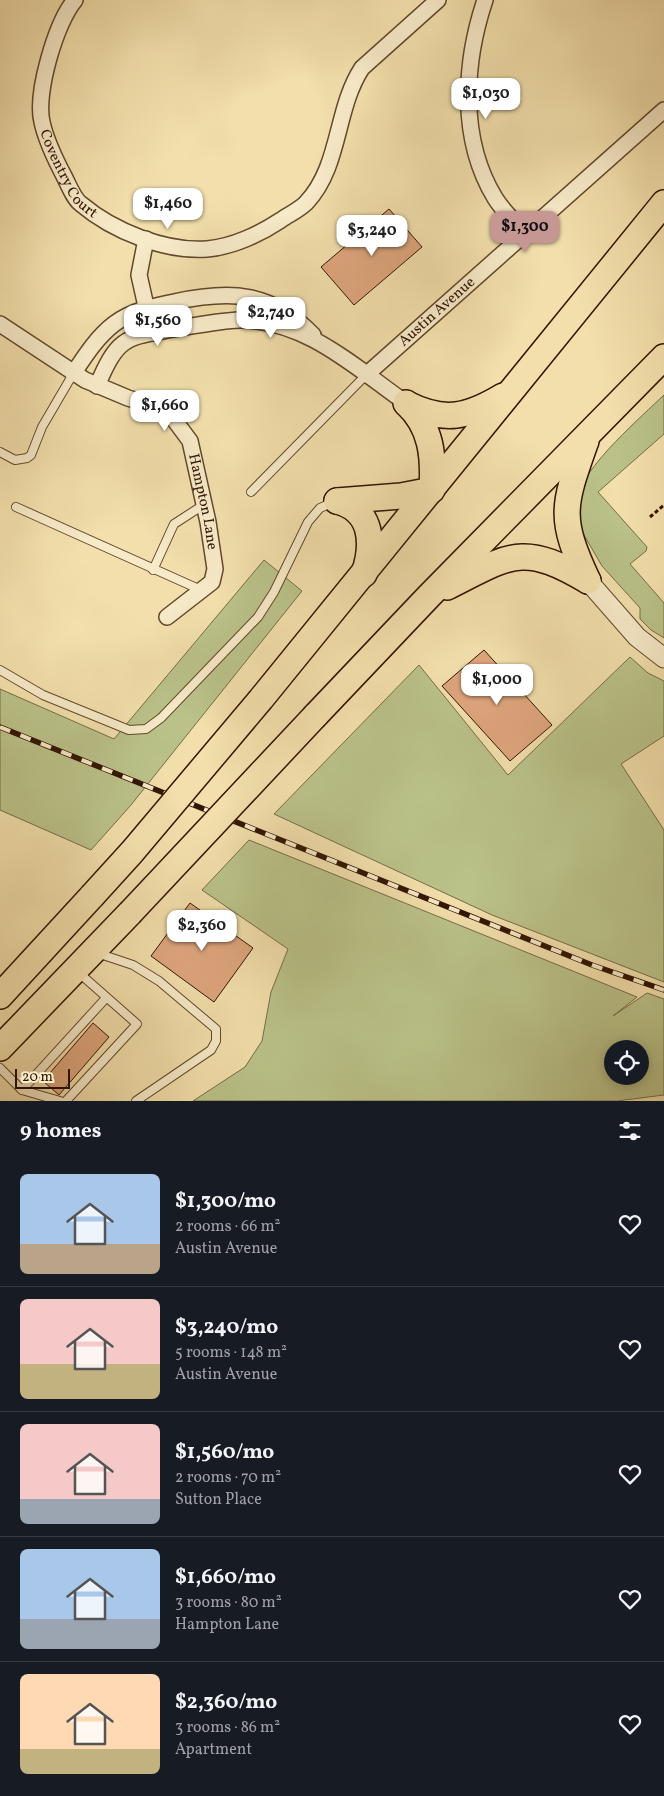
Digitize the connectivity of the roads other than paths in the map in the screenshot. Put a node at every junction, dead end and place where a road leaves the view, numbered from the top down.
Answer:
1 (438, 0) edge
2 (486, 0) edge
3 (73, 1) edge
4 (664, 110) edge
5 (664, 203) edge
6 (525, 233) junction
7 (146, 239) junction
8 (224, 294) junction
9 (146, 308) junction
10 (226, 321) junction
11 (0, 324) edge
12 (152, 333) junction
13 (319, 342) junction
14 (664, 357) edge
15 (73, 374) junction
16 (366, 375) junction
17 (97, 386) junction
18 (512, 392) junction
19 (406, 403) junction
20 (589, 434) junction
21 (0, 452) edge
22 (432, 490) junction
23 (251, 492) dead end
24 (337, 501) junction
25 (204, 504) junction
26 (16, 507) dead end
27 (153, 570) junction
28 (364, 576) junction
29 (588, 581) junction
30 (201, 590) junction
31 (429, 596) junction
32 (167, 617) dead end
33 (664, 658) edge
34 (0, 670) edge
35 (93, 952) junction
36 (75, 970) junction
37 (0, 996) edge
38 (106, 998) junction
39 (0, 1048) edge
40 (0, 1068) edge
41 (77, 1075) dead end
42 (84, 1081) junction
43 (22, 1090) junction
44 (60, 1101) edge
45 (66, 1101) edge
46 (136, 1101) edge

1 - 7 street, Coventry Court
2 - 6 street
3 - 7 street, Coventry Court
4 - 6 street, Austin Avenue
5 - 18 highway
6 - 16 street, Austin Avenue
7 - 9 street
8 - 9 street
8 - 10 street
8 - 13 street
9 - 12 street
9 - 15 street
10 - 12 street
10 - 13 street
11 - 15 street, Hampton Lane
12 - 17 street
13 - 16 street
14 - 20 highway
15 - 17 street, Hampton Lane
15 - 21 lane
16 - 19 street
16 - 23 lane
17 - 25 street, Hampton Lane
18 - 19 highway
18 - 22 highway
19 - 22 highway
20 - 29 highway
20 - 31 highway
22 - 24 highway
22 - 28 highway
24 - 28 highway
24 - 34 lane
25 - 27 lane
25 - 30 street, Hampton Lane
26 - 27 lane
27 - 30 lane
28 - 37 highway, bridge
29 - 31 highway
29 - 33 street
30 - 32 street, Hampton Lane
31 - 35 highway, bridge
35 - 36 highway
35 - 46 lane
36 - 38 lane
36 - 39 highway
38 - 42 lane
38 - 43 lane
40 - 43 lane
41 - 42 lane
42 - 45 lane
43 - 44 lane

